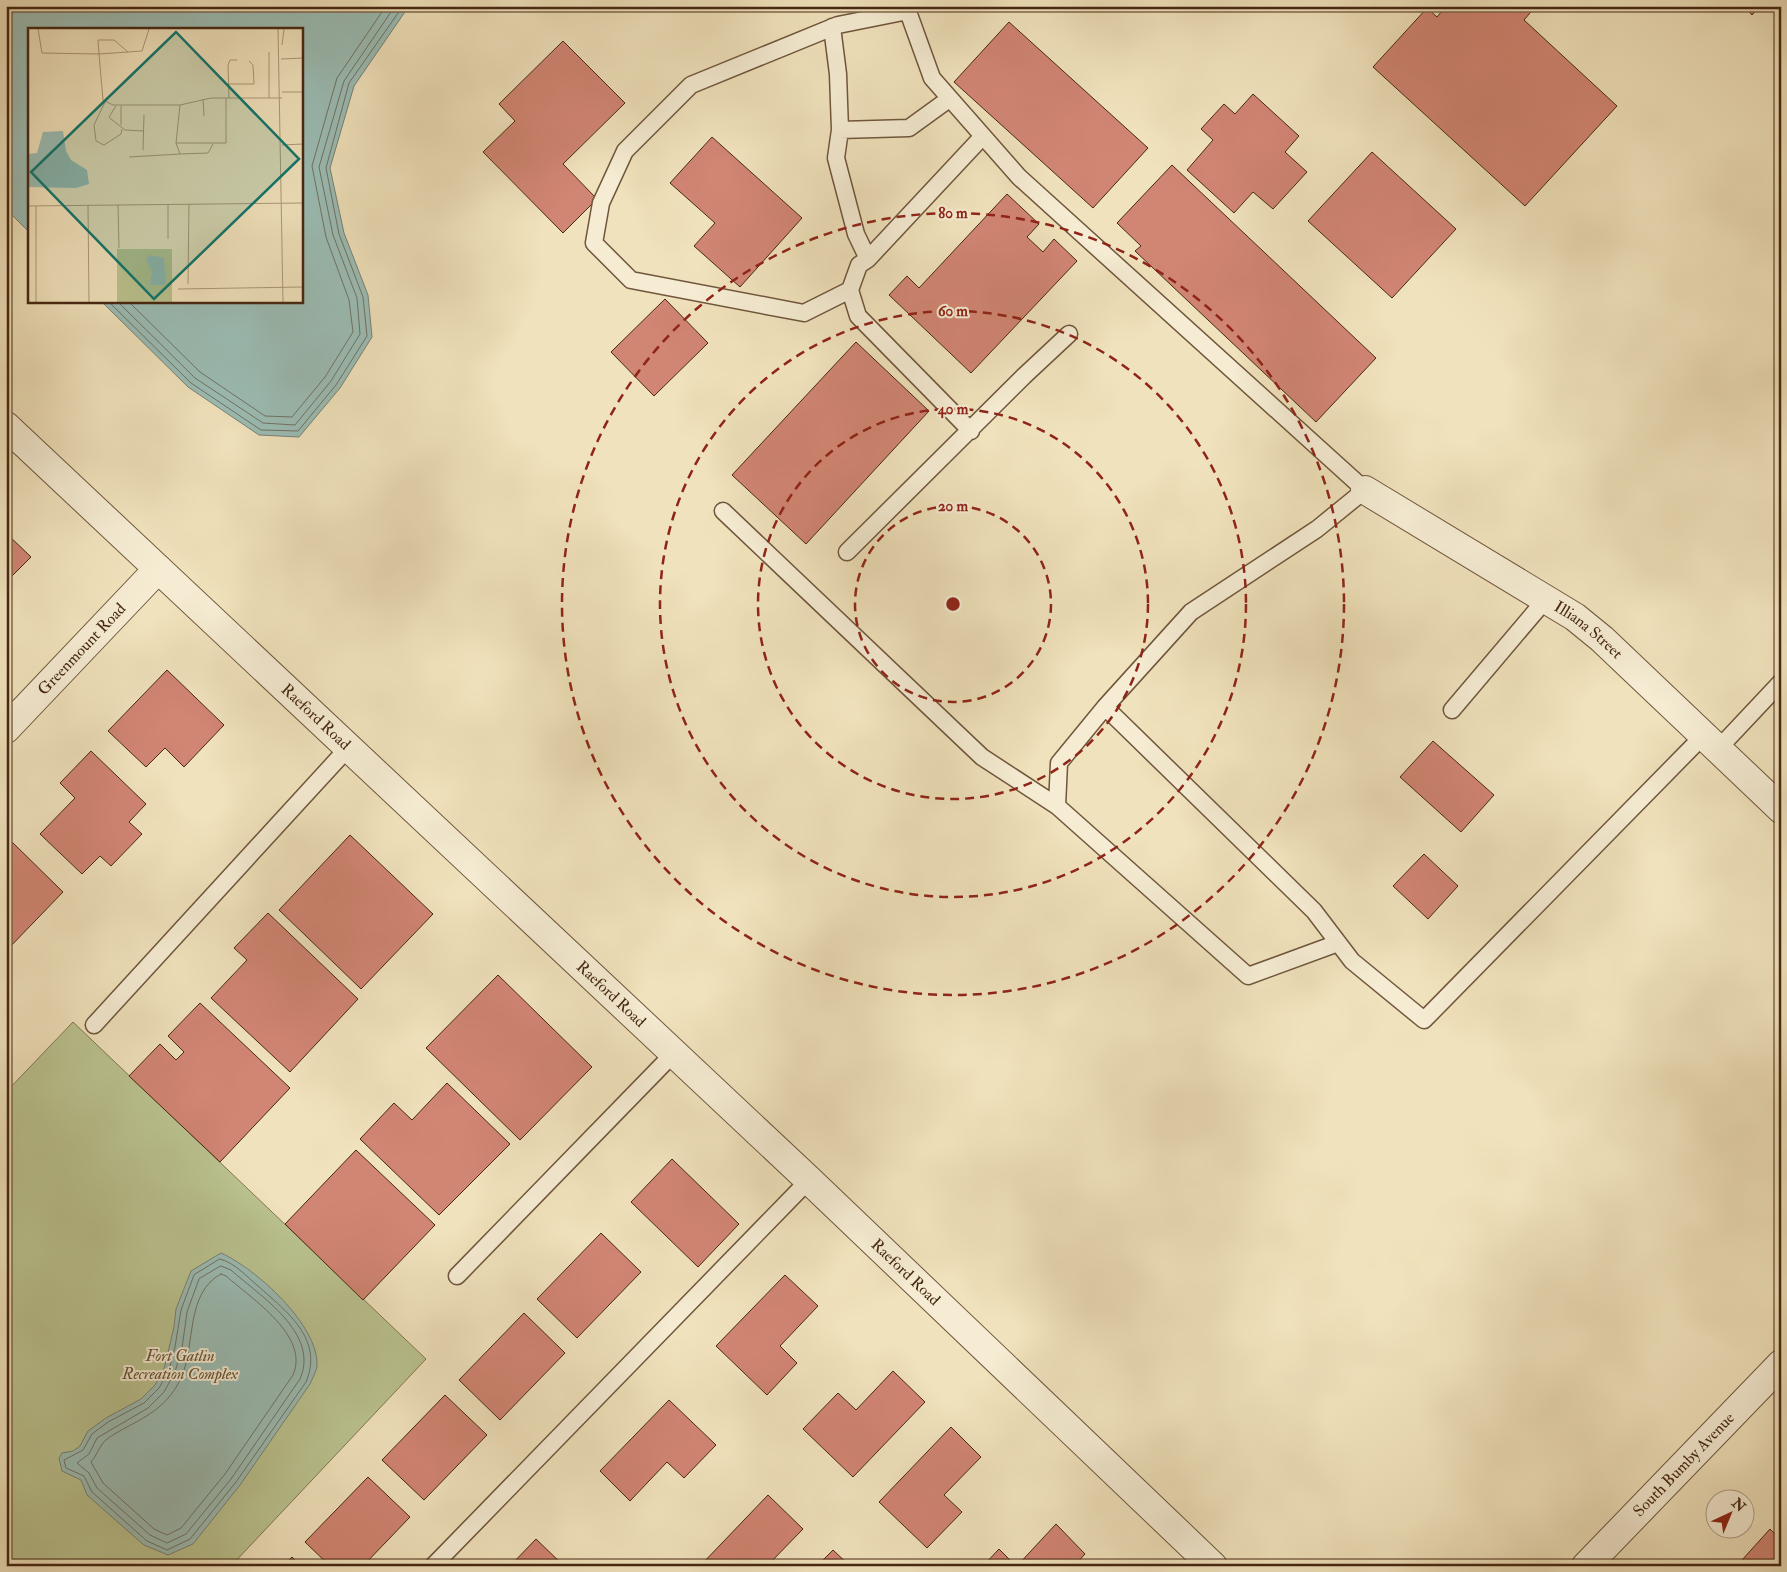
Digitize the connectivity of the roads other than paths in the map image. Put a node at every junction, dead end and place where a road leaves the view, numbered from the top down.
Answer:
1 (907, 9) edge
2 (832, 27) junction
3 (949, 99) junction
4 (840, 130) junction
5 (983, 136) junction
6 (868, 259) junction
7 (850, 290) junction
8 (1070, 334) dead end
9 (6, 426) edge
10 (971, 431) junction
11 (1364, 490) junction
12 (723, 511) dead end
13 (848, 552) dead end
14 (158, 569) junction
15 (1546, 599) junction
16 (1781, 682) edge
17 (1105, 707) junction
18 (1452, 710) dead end
19 (6, 729) edge
20 (1711, 742) junction
21 (348, 748) junction
22 (1057, 806) junction
23 (1781, 809) edge
24 (1338, 943) junction
25 (94, 1025) dead end
26 (674, 1053) junction
27 (809, 1180) junction
28 (457, 1276) dead end
29 (1777, 1374) edge
30 (434, 1566) edge
31 (1213, 1566) edge
32 (1586, 1566) edge

1 - 2 lane
1 - 3 lane
2 - 4 lane
2 - 7 lane
3 - 4 lane
3 - 5 lane
4 - 6 lane
5 - 6 lane
5 - 11 lane
6 - 7 lane
7 - 10 lane
8 - 10 lane
9 - 14 street, Raeford Road
10 - 13 lane
11 - 15 street, Illiana Street
11 - 17 lane
12 - 22 lane
14 - 19 street, Greenmount Road
14 - 21 street, Raeford Road
15 - 18 lane
15 - 20 street, Illiana Street
16 - 20 lane
17 - 22 lane
17 - 24 lane
20 - 23 street, Illiana Street
20 - 24 lane
21 - 25 lane
21 - 26 street, Raeford Road
22 - 24 lane
26 - 27 street, Raeford Road
26 - 28 lane
27 - 30 lane
27 - 31 street, Raeford Road
29 - 32 street, South Bumby Avenue

